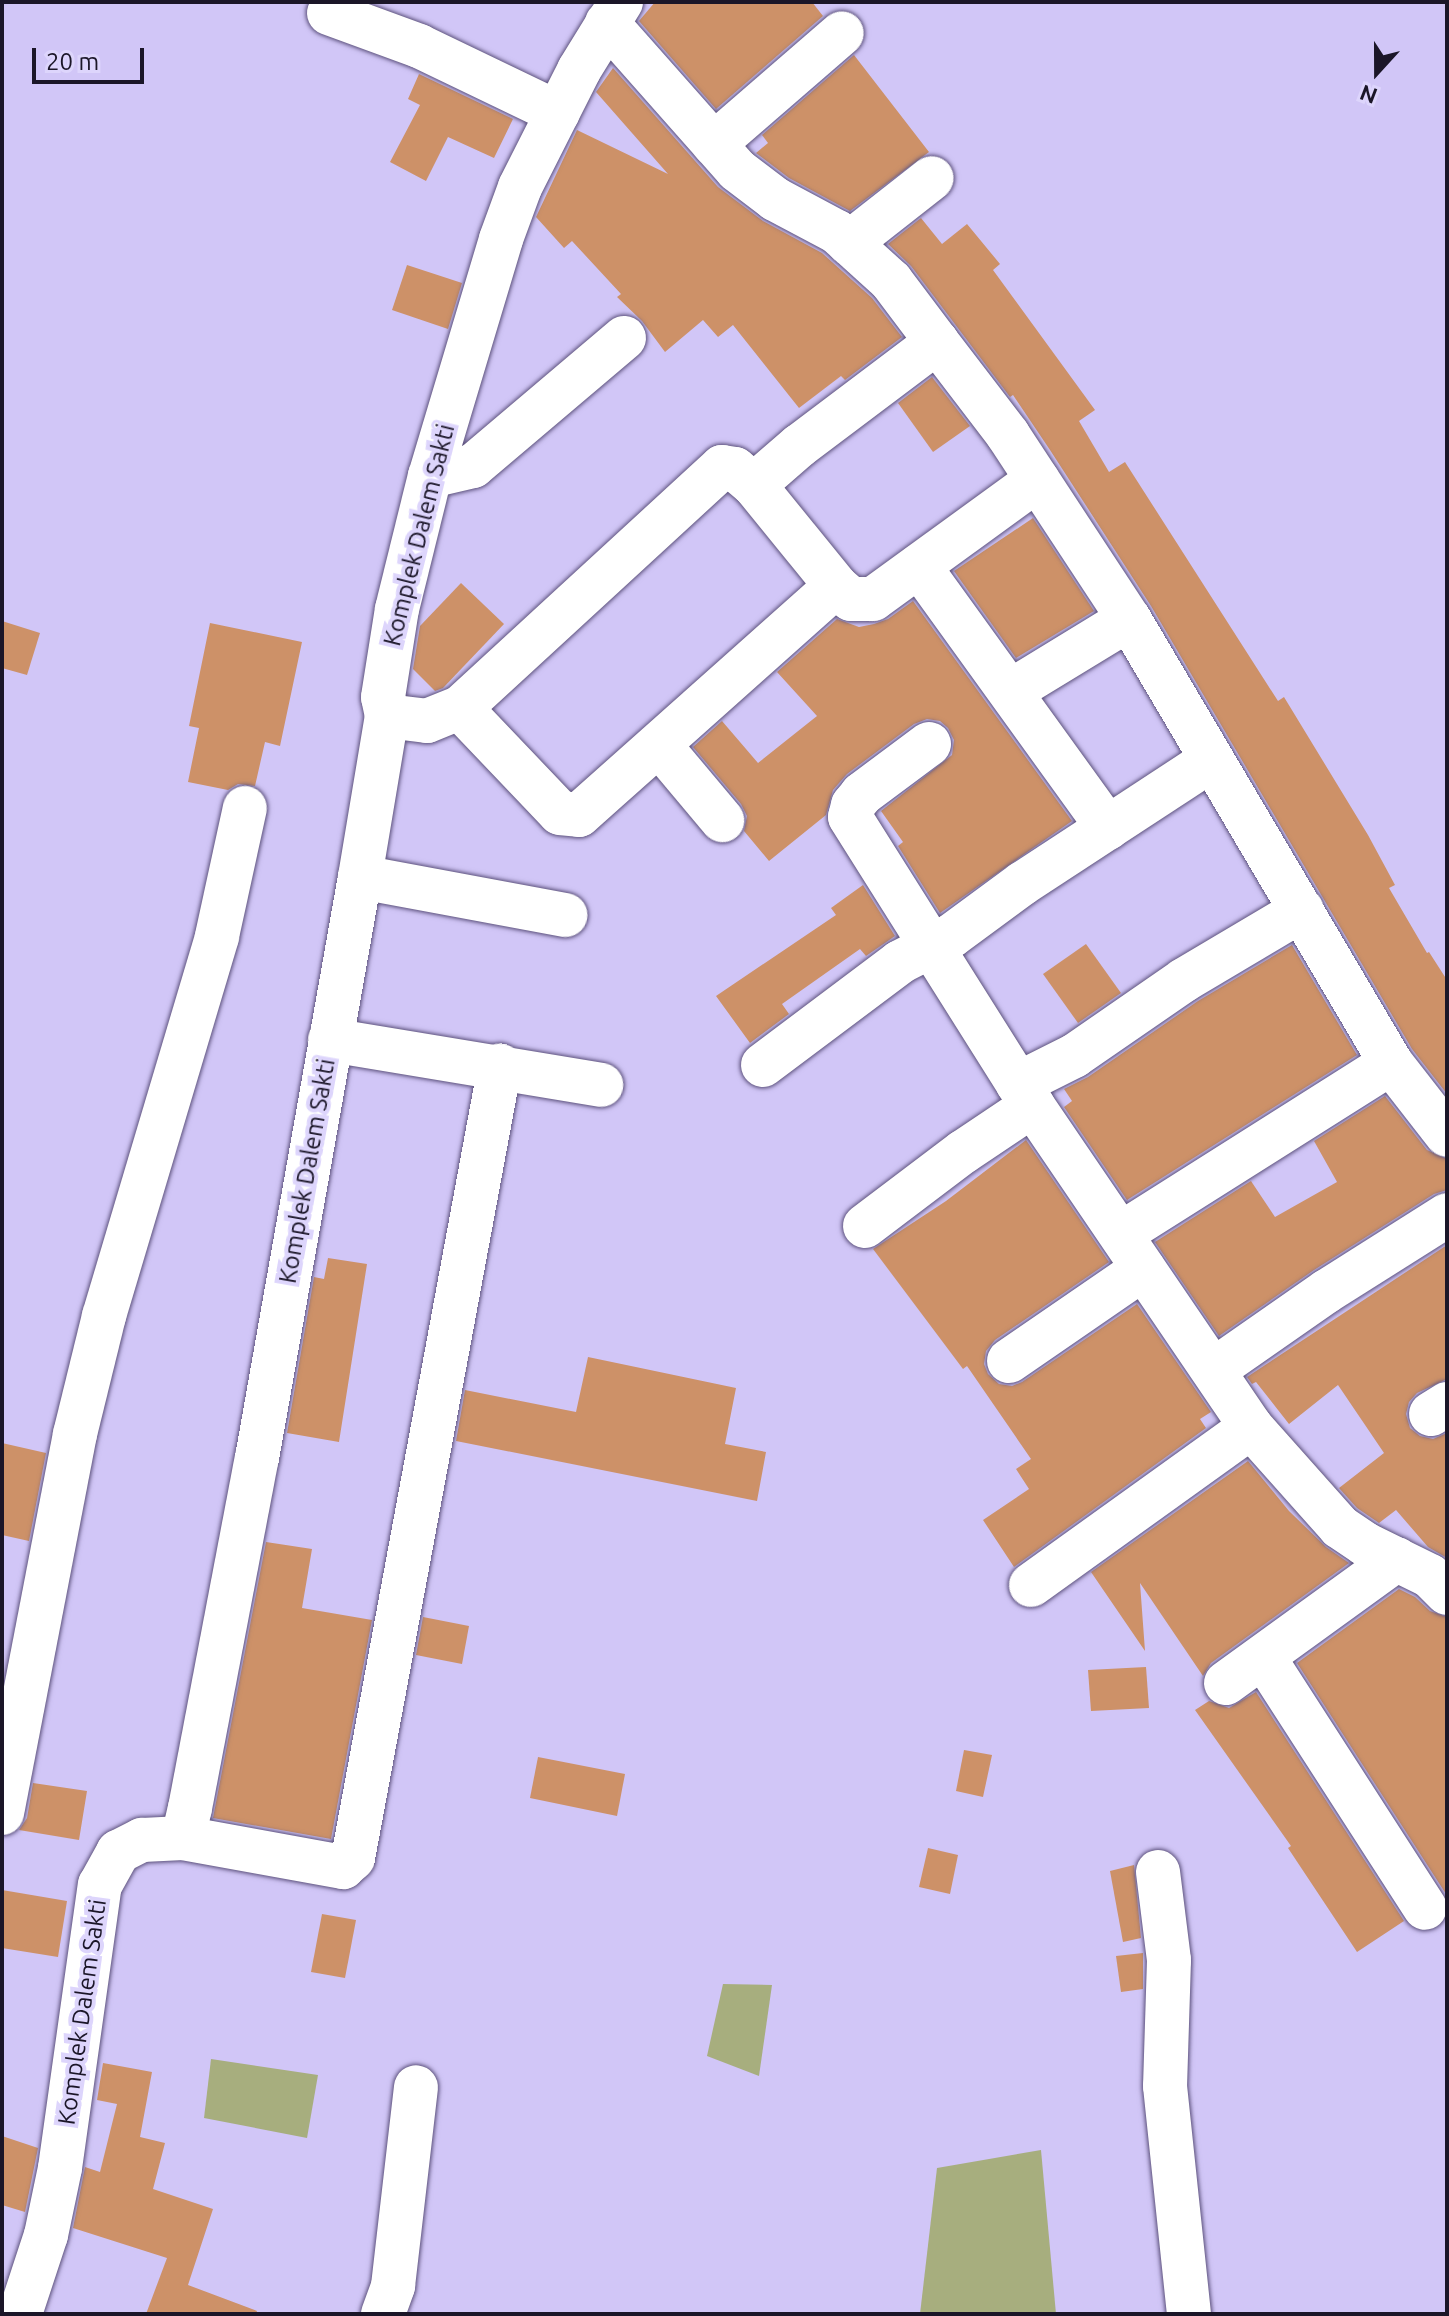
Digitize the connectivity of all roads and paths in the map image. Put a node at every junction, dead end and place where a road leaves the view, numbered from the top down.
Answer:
1 (329, 13) dead end
2 (614, 13) edge
3 (842, 33) dead end
4 (558, 113) junction
5 (714, 144) junction
6 (932, 178) dead end
7 (849, 243) junction
8 (624, 338) dead end
9 (937, 342) junction
10 (430, 476) junction
11 (1037, 480) junction
12 (754, 485) junction
13 (919, 566) junction
14 (836, 586) junction
15 (1129, 619) junction
16 (1011, 691) junction
17 (460, 708) junction
18 (387, 716) junction
19 (929, 744) dead end
20 (660, 746) junction
21 (1211, 760) junction
22 (245, 808) dead end
23 (722, 820) dead end
24 (1108, 828) junction
25 (360, 877) junction
26 (1302, 910) junction
27 (566, 915) dead end
28 (934, 945) junction
29 (330, 1040) junction
30 (1391, 1063) junction
31 (763, 1065) dead end
32 (500, 1066) junction
33 (601, 1085) dead end
34 (1025, 1095) junction
35 (1447, 1135) edge
36 (1447, 1215) edge
37 (865, 1226) dead end
38 (1132, 1251) junction
39 (1009, 1361) dead end
40 (1215, 1369) junction
41 (1251, 1427) junction
42 (1397, 1559) junction
43 (1031, 1585) dead end
44 (1447, 1593) edge
45 (1264, 1658) junction
46 (1226, 1683) dead end
47 (2, 1813) edge
48 (183, 1838) junction
49 (1158, 1872) dead end
50 (1425, 1908) dead end
51 (416, 2087) dead end
52 (20, 2314) edge
53 (383, 2314) edge
54 (1189, 2314) edge

1 - 4 street
2 - 4 street, Komplek Dalem Sakti
2 - 5 street
3 - 5 street
4 - 10 street, Komplek Dalem Sakti
5 - 7 street
6 - 7 street
7 - 9 street
8 - 10 street
9 - 11 street
9 - 12 street
10 - 18 street, Komplek Dalem Sakti
11 - 13 street
11 - 15 street
12 - 14 street
12 - 17 street
13 - 14 street
13 - 16 street
14 - 20 street
15 - 16 street
15 - 21 street
16 - 24 street
17 - 18 street
17 - 20 street
18 - 25 street, Komplek Dalem Sakti
19 - 28 street
20 - 23 street
21 - 24 street
21 - 26 street
22 - 47 street
24 - 28 street
25 - 27 street
25 - 29 street, Komplek Dalem Sakti
26 - 30 street
26 - 34 street
28 - 31 street
28 - 34 street
29 - 32 street
29 - 48 street, Komplek Dalem Sakti
30 - 35 street
30 - 38 street
32 - 33 street
32 - 48 street
34 - 37 street
34 - 38 street
36 - 40 street
38 - 39 street
38 - 40 street
40 - 41 street
41 - 42 street
41 - 43 street
42 - 44 street
42 - 45 street
45 - 46 street
45 - 50 street
48 - 52 street, Komplek Dalem Sakti
49 - 54 street
51 - 53 street

